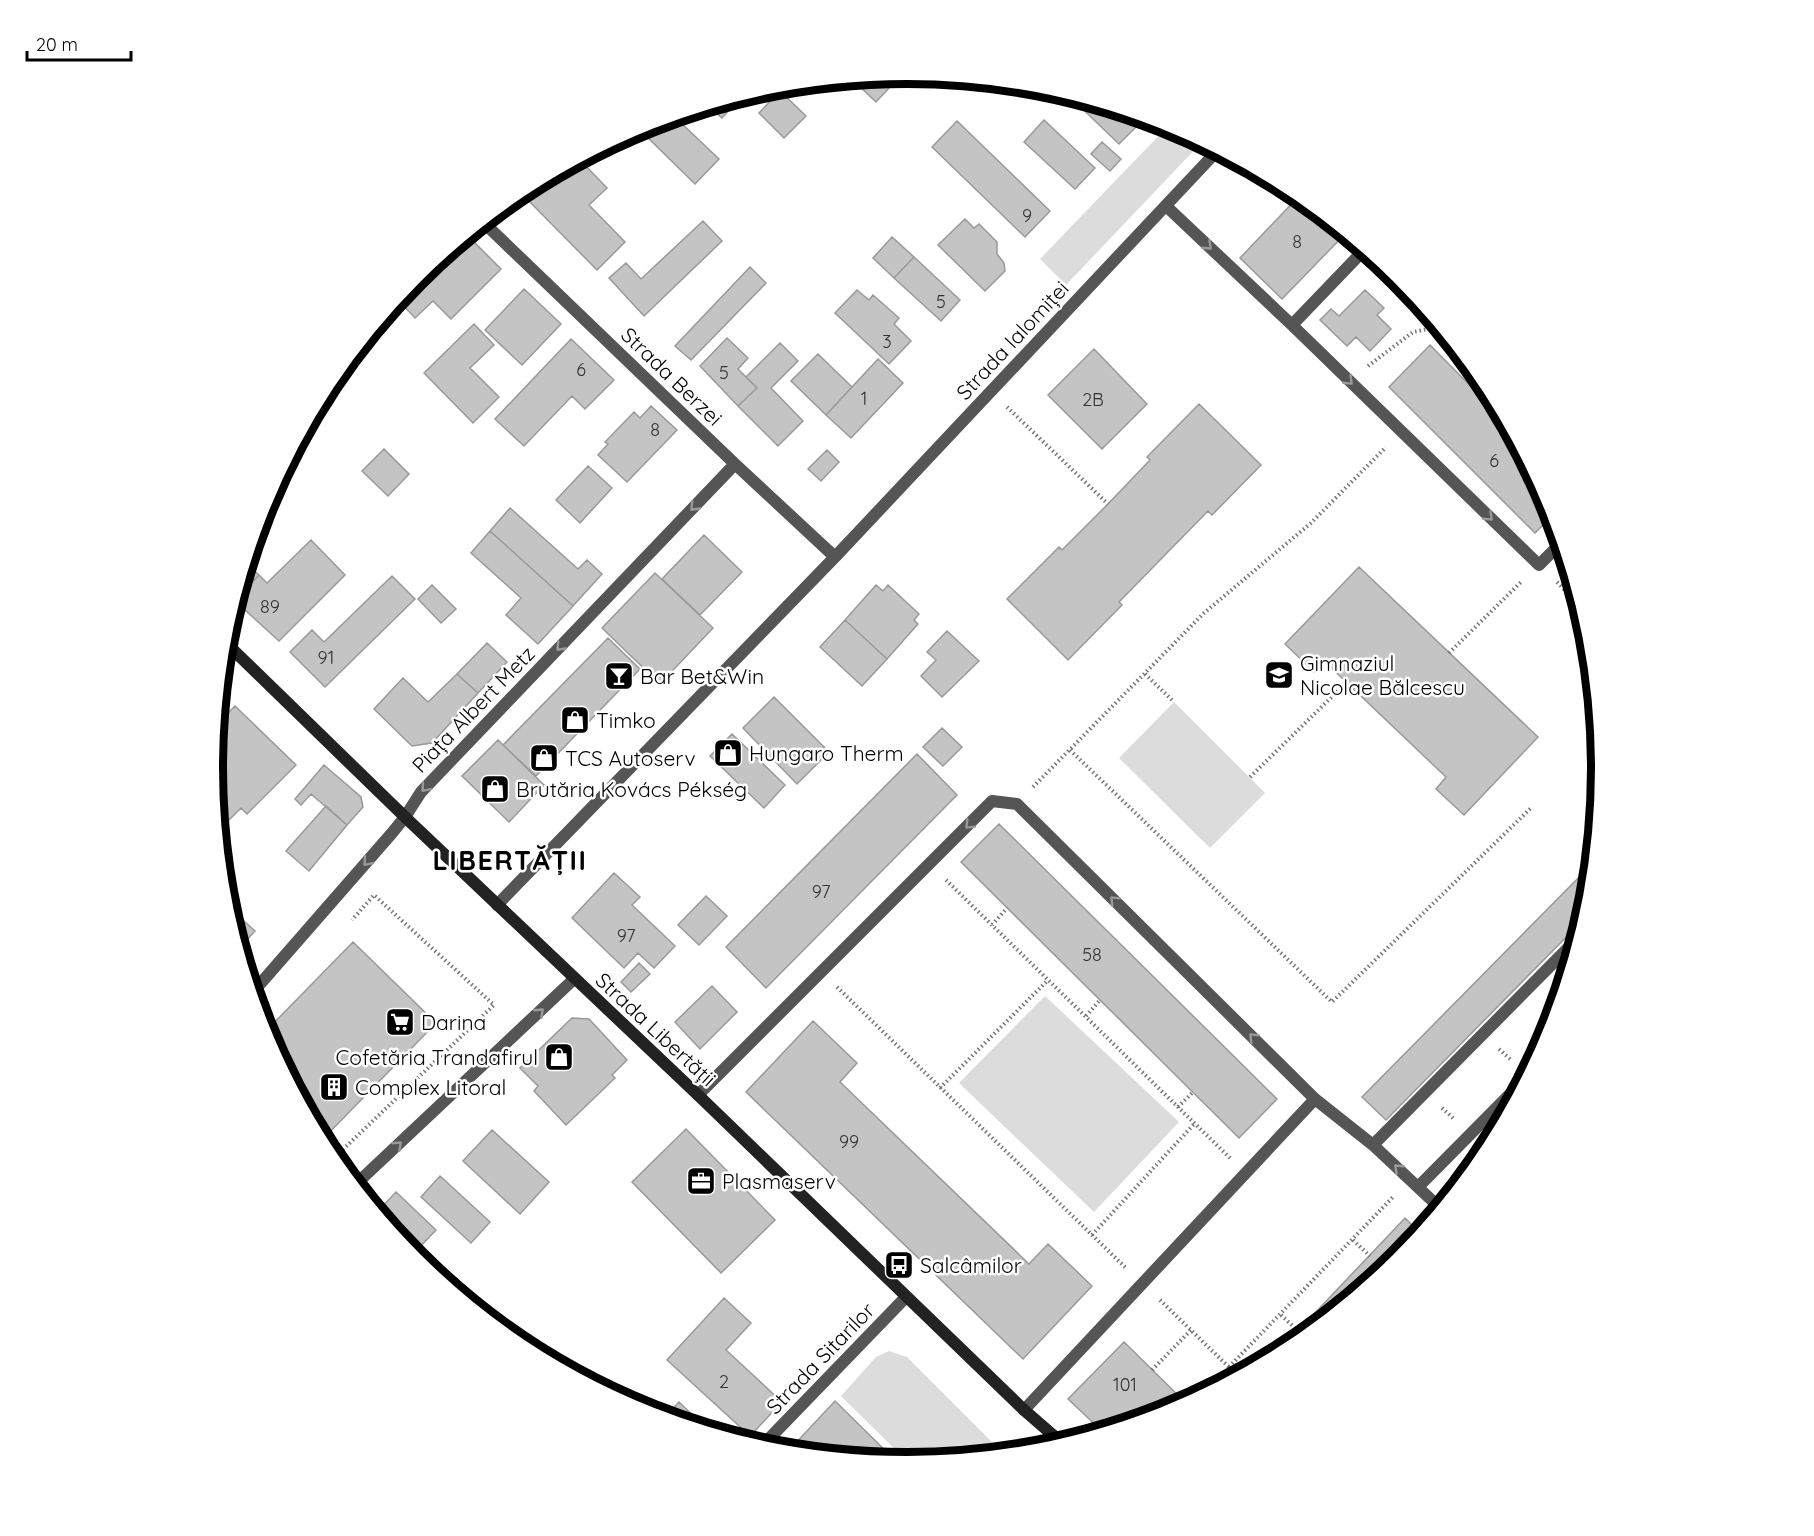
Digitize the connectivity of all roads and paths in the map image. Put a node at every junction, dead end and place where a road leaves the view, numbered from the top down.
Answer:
1 (1212, 156) edge
2 (1166, 206) junction
3 (488, 227) edge
4 (1359, 255) edge
5 (1292, 325) junction
6 (1431, 329) edge
7 (1348, 381) junction
8 (1003, 403) dead end
9 (1401, 432) junction
10 (735, 464) junction
11 (1108, 504) dead end
12 (1555, 549) edge
13 (835, 557) junction
14 (1539, 565) junction
15 (1569, 595) edge
16 (234, 650) edge
17 (1449, 653) dead end
18 (1145, 674) junction
19 (1346, 683) dead end
20 (1174, 702) dead end
21 (1070, 750) junction
22 (1250, 777) dead end
23 (1017, 804) junction
24 (1531, 808) dead end
25 (405, 817) junction
26 (929, 864) junction
27 (374, 895) dead end
28 (497, 905) junction
29 (1007, 908) dead end
30 (992, 925) junction
31 (1567, 949) edge
32 (821, 972) junction
33 (574, 979) junction
34 (1048, 980) junction
35 (258, 986) edge
36 (1100, 1000) dead end
37 (1086, 1017) junction
38 (1483, 1034) junction
39 (1518, 1067) dead end
40 (940, 1088) junction
41 (1193, 1092) dead end
42 (1425, 1092) junction
43 (698, 1095) junction
44 (1315, 1099) junction
45 (1505, 1099) edge
46 (1178, 1107) junction
47 (1195, 1123) junction
48 (1470, 1134) junction
49 (1373, 1145) junction
50 (341, 1152) edge
51 (1245, 1173) junction
52 (361, 1180) edge
53 (1414, 1183) junction
54 (1434, 1203) edge
55 (1092, 1235) junction
56 (1353, 1240) junction
57 (1370, 1256) dead end
58 (1142, 1283) junction
59 (906, 1297) junction
60 (1281, 1315) junction
61 (1191, 1330) junction
62 (1297, 1330) edge
63 (1229, 1367) junction
64 (1232, 1369) edge
65 (1152, 1370) dead end
66 (1024, 1410) junction
67 (1054, 1436) edge
68 (770, 1438) edge

1 - 2 street, Strada Ialomiței
2 -> 5 street
2 - 13 street, Strada Ialomiței
3 - 10 street, Strada Berzei
4 - 5 street
5 - 7 street
6 - 7 path
7 -> 9 street
8 - 11 path
9 -> 14 street
9 - 18 path
10 - 13 street, Strada Berzei
10 -> 25 street, Piața Albert Metz
12 - 14 street
13 - 28 street
14 - 15 path
14 - 17 path
16 - 25 main road, Strada Libertății
18 - 20 path
18 - 21 path
19 - 22 path
21 - 23 path
21 - 24 path
23 -> 26 street
44 -> 23 street
25 - 28 main road, Strada Libertății
25 -> 35 street, Piața Albert Metz
26 - 30 path
26 - 32 street
27 - 50 path
28 - 33 main road, Strada Libertății
29 - 30 path
30 - 34 path
31 - 38 street
32 - 40 path
32 - 43 street
33 - 43 main road, Strada Libertății
52 -> 33 street
34 - 37 path
34 - 40 path
36 - 37 path
37 - 46 path
38 - 39 path
38 - 42 street
40 - 55 path
41 - 46 path
42 - 48 path
42 - 49 street
43 - 59 main road, Strada Libertății
44 - 49 street
44 - 51 street
45 - 48 street
46 - 47 path
47 - 51 path
47 - 55 path
48 - 53 street
53 -> 49 street
51 - 58 street
53 - 54 street
53 - 56 path
55 - 58 path
56 - 57 path
56 - 60 path
58 - 61 path
58 - 66 street
59 - 66 main road, Strada Libertății
59 - 68 street, Strada Sitarilor
60 - 62 path
60 - 63 path
61 - 63 path
61 - 65 path
63 - 64 path
66 - 67 main road, Strada Libertății

